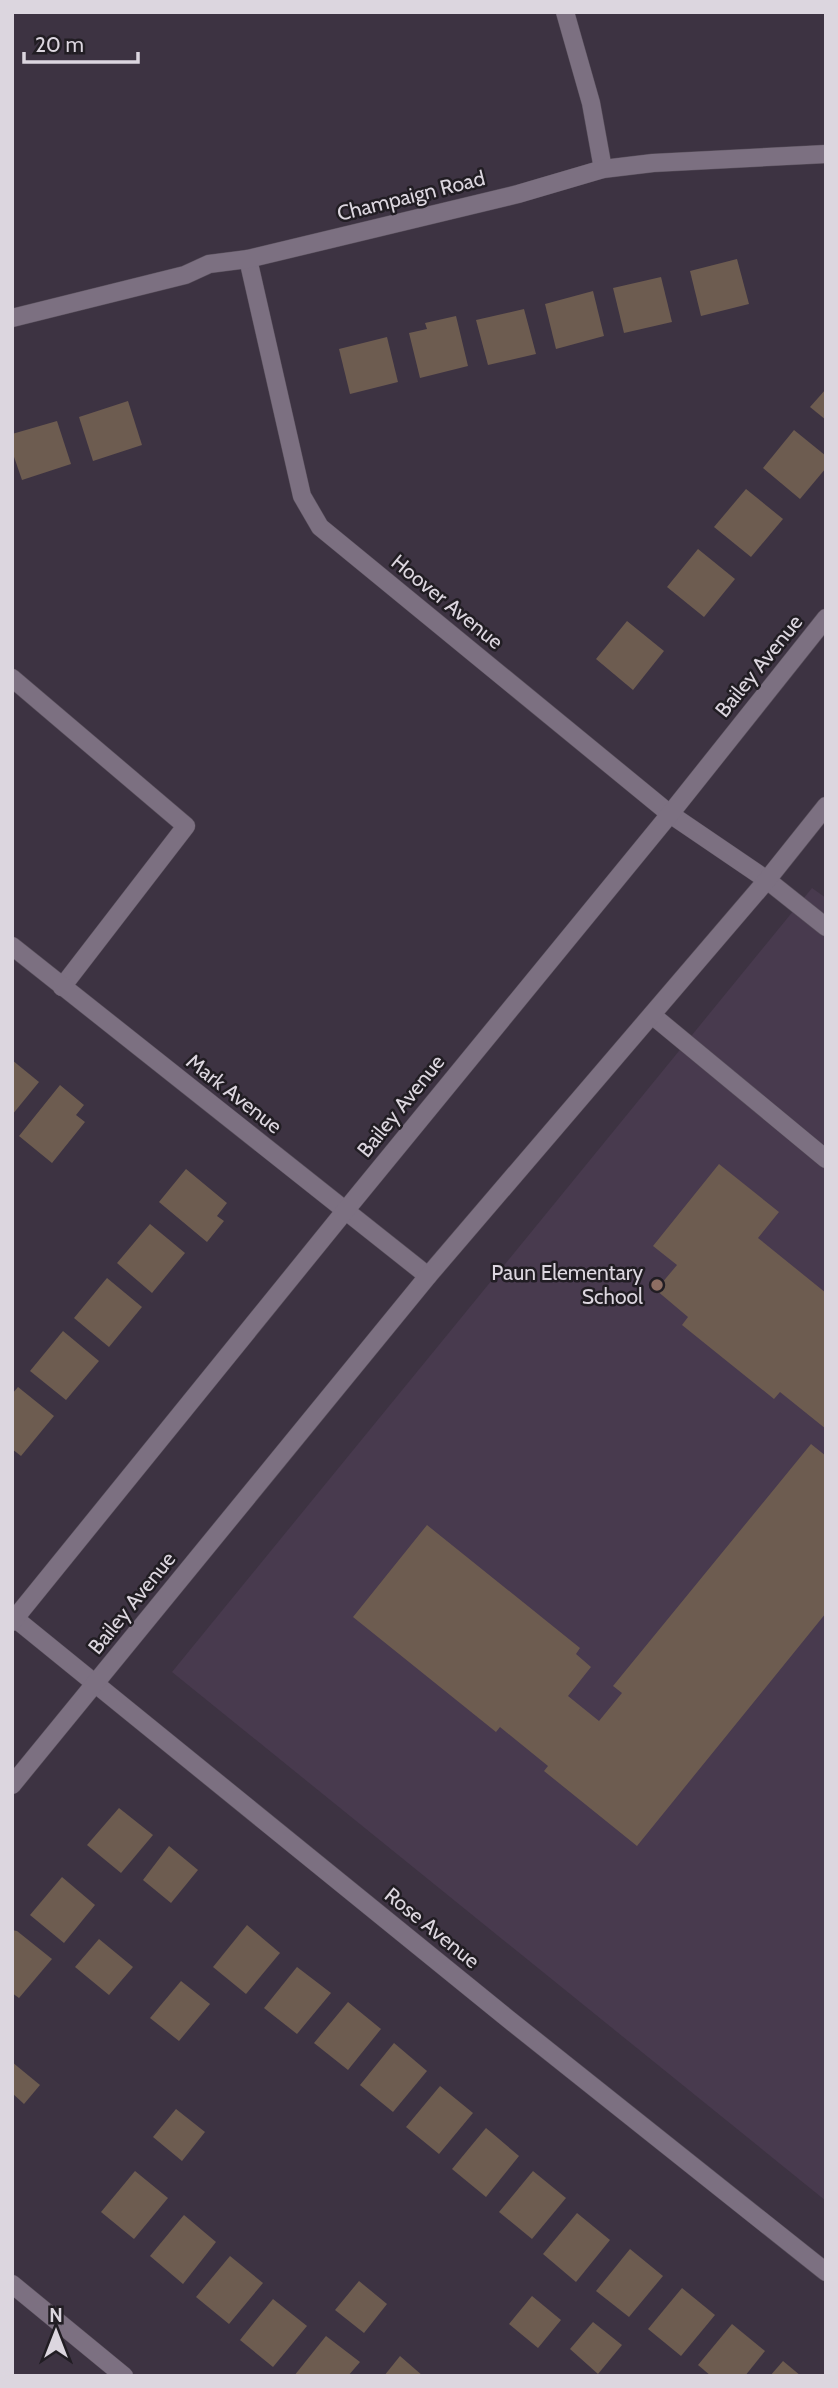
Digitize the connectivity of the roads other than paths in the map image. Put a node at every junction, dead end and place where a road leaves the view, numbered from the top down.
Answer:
1 (565, 12) edge
2 (826, 154) edge
3 (603, 169) junction
4 (248, 259) junction
5 (12, 318) edge
6 (826, 618) edge
7 (12, 678) edge
8 (826, 806) edge
9 (670, 814) junction
10 (767, 880) junction
11 (826, 928) edge
12 (12, 946) edge
13 (62, 987) junction
14 (652, 1015) junction
15 (826, 1159) edge
16 (345, 1210) junction
17 (428, 1276) junction
18 (13, 1619) edge
19 (96, 1683) junction
20 (12, 1785) edge
21 (826, 2272) edge
22 (12, 2284) edge
23 (124, 2376) edge

1 - 3 street
2 - 3 street, Champaign Road
3 - 4 street, Champaign Road
4 - 5 street, Champaign Road
4 - 9 street, Hoover Avenue
6 - 9 street, Bailey Avenue
7 - 13 street
8 - 10 street, Bailey Avenue
9 - 10 street, Hoover Avenue
9 - 16 street, Bailey Avenue
10 - 11 street, Hoover Avenue
10 - 14 street, Bailey Avenue
12 - 13 street, Mark Avenue
13 - 16 street, Mark Avenue
14 - 15 street
14 - 17 street, Bailey Avenue
16 - 17 street, Mark Avenue
16 - 18 street, Bailey Avenue
17 - 19 street, Bailey Avenue
18 - 19 street, Rose Avenue
19 - 20 street, Bailey Avenue
19 - 21 street, Rose Avenue
22 - 23 street

